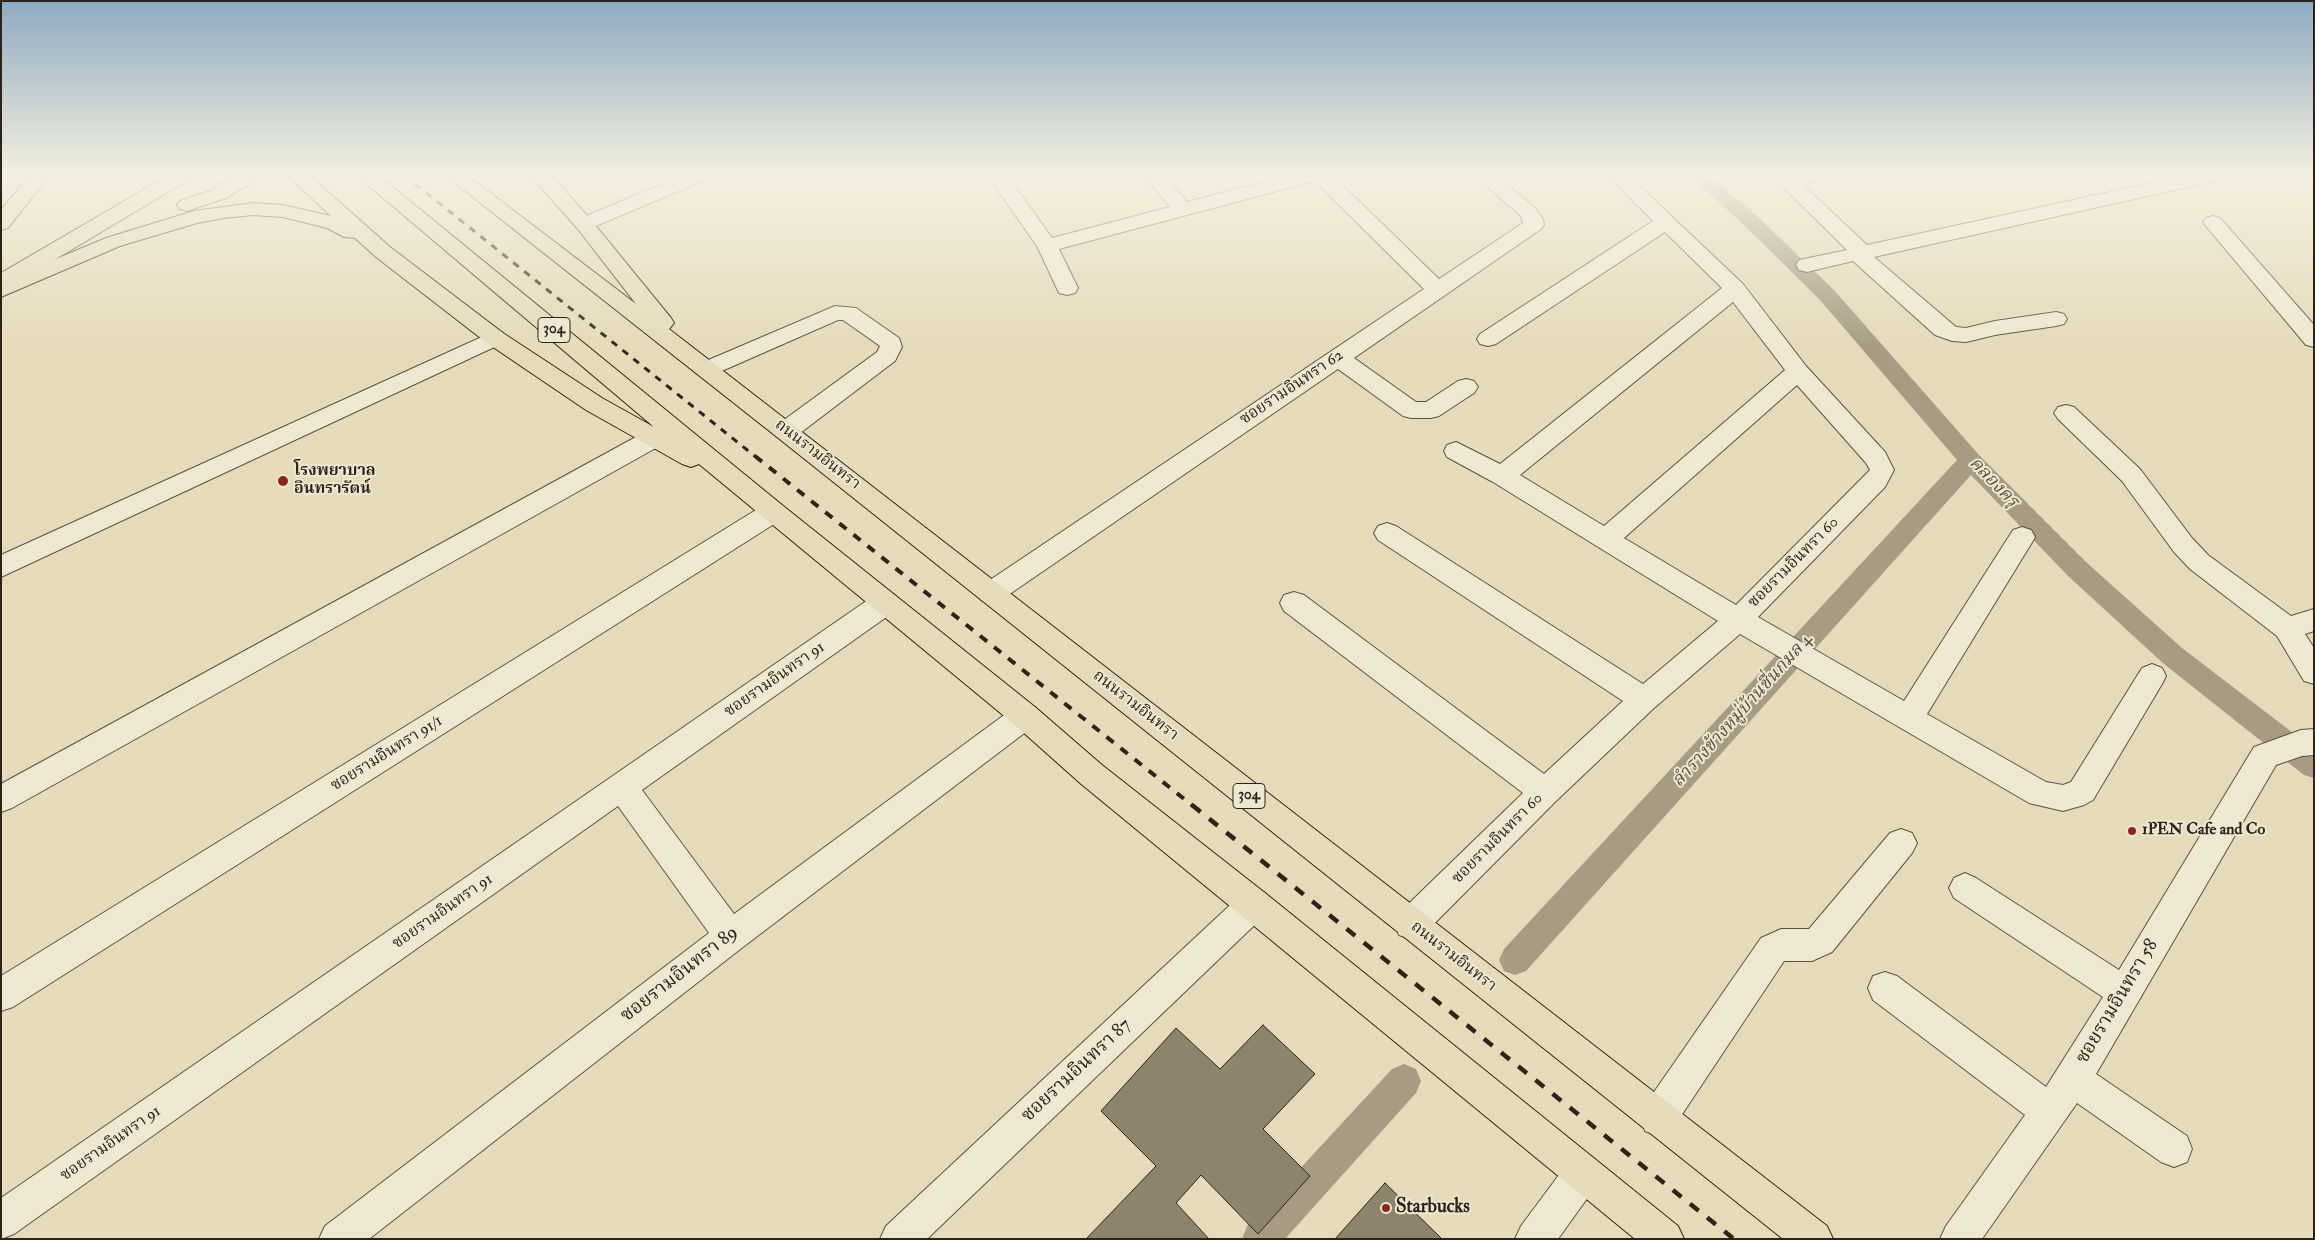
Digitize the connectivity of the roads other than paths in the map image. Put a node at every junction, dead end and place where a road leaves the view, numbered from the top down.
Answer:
1 (53, 233) edge
2 (85, 233) edge
3 (103, 233) edge
4 (143, 233) edge
5 (351, 233) edge
6 (362, 233) edge
7 (436, 233) edge
8 (531, 233) edge
9 (591, 233) edge
10 (1039, 233) edge
11 (1097, 233) edge
12 (1380, 233) edge
13 (1522, 233) edge
14 (1649, 233) edge
15 (1679, 233) edge
16 (1840, 233) edge
17 (1960, 233) edge
18 (2223, 233) edge
19 (1048, 246) junction
20 (383, 252) junction
21 (1862, 255) junction
22 (73, 259) junction
23 (1, 261) edge
24 (1808, 266) dead end
25 (1, 282) edge
26 (1067, 288) dead end
27 (1, 289) edge
28 (1437, 289) junction
29 (1735, 289) junction
30 (1, 300) edge
31 (2056, 319) dead end
32 (2310, 331) edge
33 (495, 338) junction
34 (1488, 340) dead end
35 (1338, 358) junction
36 (696, 361) junction
37 (1798, 371) junction
38 (1466, 388) dead end
39 (2066, 413) dead end
40 (786, 431) junction
41 (654, 438) junction
42 (1456, 451) dead end
43 (1502, 476) junction
44 (741, 484) junction
45 (774, 512) junction
46 (1387, 532) dead end
47 (2022, 537) dead end
48 (1606, 540) junction
49 (1, 567) edge
50 (992, 593) junction
51 (885, 603) junction
52 (1294, 603) dead end
53 (1739, 618) junction
54 (2314, 620) edge
55 (2287, 628) junction
56 (2314, 674) edge
57 (2152, 676) dead end
58 (1644, 700) junction
59 (1025, 716) junction
60 (1908, 719) junction
61 (2307, 742) edge
62 (622, 788) junction
63 (1545, 792) junction
64 (1, 799) edge
65 (1901, 843) dead end
66 (1965, 888) dead end
67 (1254, 904) junction
68 (1411, 924) junction
69 (731, 936) junction
70 (1886, 988) dead end
71 (2124, 992) junction
72 (1, 995) edge
73 (2073, 1079) junction
74 (2050, 1112) junction
75 (1658, 1118) junction
76 (2174, 1149) dead end
77 (1584, 1172) junction
78 (1, 1221) edge
79 (338, 1239) edge
80 (899, 1239) edge
81 (1534, 1239) edge
82 (1665, 1239) edge
83 (1814, 1239) edge
84 (1959, 1239) edge

1 - 23 main road
2 - 25 main road
3 - 27 main road
4 - 22 main road
5 - 20 main road
6 - 20 main road
7 - 44 main road, 304
8 - 36 main road, ถนนรามอินทรา / 304
9 - 36 main road
10 - 19 street
11 - 19 street
12 - 28 street
13 - 28 street, ซอยรามอินทรา 62
14 - 34 street
15 - 29 street, ซอยรามอินทรา 60
16 - 21 street
17 - 21 street
18 - 32 street
19 - 26 street
20 - 33 main road
21 - 24 street
21 - 31 street
22 - 27 main road
22 - 30 main road
28 - 35 street, ซอยรามอินทรา 62
29 - 37 street, ซอยรามอินทรา 60
29 - 43 street
33 - 41 main road
33 - 49 street
35 - 38 street
35 - 50 street, ซอยรามอินทรา 62
36 - 40 main road, ถนนรามอินทรา / 304
36 - 40 street
37 - 48 street
37 - 53 street, ซอยรามอินทรา 60
39 - 55 street
40 - 50 main road, ถนนรามอินทรา / 304
41 - 44 main road
41 - 64 street
42 - 43 street
43 - 48 street
44 - 45 main road, 304
45 - 51 main road, 304
45 - 72 street, ซอยรามอินทรา 91/1
46 - 58 street
47 - 60 street
48 - 53 street
50 - 68 main road, ถนนรามอินทรา / 304
51 - 59 main road, 304
51 - 62 street, ซอยรามอินทรา 91
52 - 63 street
53 - 58 street, ซอยรามอินทรา 60
53 - 60 street
54 - 55 street
55 - 56 street
57 - 60 street
58 - 63 street, ซอยรามอินทรา 60
59 - 67 main road, 304
59 - 69 street, ซอยรามอินทรา 89
61 - 71 street, ซอยรามอินทรา 58
62 - 69 street
62 - 78 street, ซอยรามอินทรา 91
63 - 68 street, ซอยรามอินทรา 60
65 - 75 street
66 - 71 street
67 - 77 main road, 304
67 - 80 street, ซอยรามอินทรา 87
68 - 75 main road, ถนนรามอินทรา / 304
69 - 79 street, ซอยรามอินทรา 89
70 - 74 street
71 - 73 street, ซอยรามอินทรา 58
73 - 74 street, ซอยรามอินทรา 58
73 - 76 street
74 - 84 street, ซอยรามอินทรา 58
75 - 83 main road, ถนนรามอินทรา / 304
77 - 81 street
77 - 82 main road, 304

